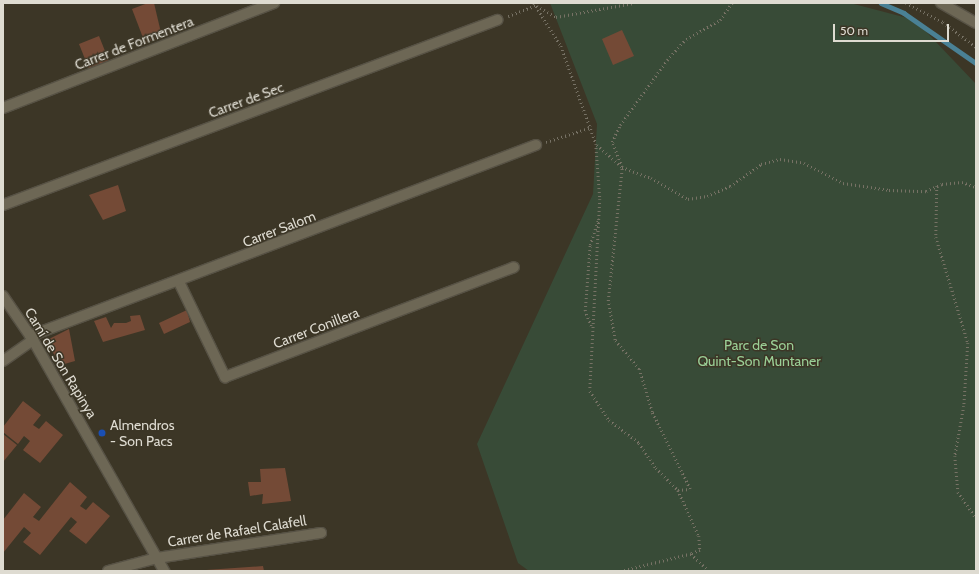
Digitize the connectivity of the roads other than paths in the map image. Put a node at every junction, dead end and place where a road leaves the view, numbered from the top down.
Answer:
1 (274, 3) edge
2 (941, 3) edge
3 (497, 20) road end
4 (976, 24) edge
5 (3, 108) edge
6 (536, 145) road end
7 (3, 205) edge
8 (514, 268) dead end
9 (179, 282) junction
10 (3, 296) edge
11 (32, 338) junction
12 (3, 360) edge
13 (321, 533) dead end
14 (157, 558) junction
15 (108, 571) edge
16 (164, 571) edge

1 - 5 street, Carrer de Formentera
2 - 4 street
3 - 7 street, Carrer de Sec
6 - 9 street, Carrer Salom
8 - 9 street, Carrer Conillera
9 - 11 street, Carrer Salom
10 - 11 street, Camí de Son Rapinya
11 - 12 street, Carrer Salom
11 - 14 street, Camí de Son Rapinya
13 - 14 street, Carrer de Rafael Calafell
14 - 15 street, Carrer de Rafael Calafell
14 - 16 street, Camí de Son Rapinya

